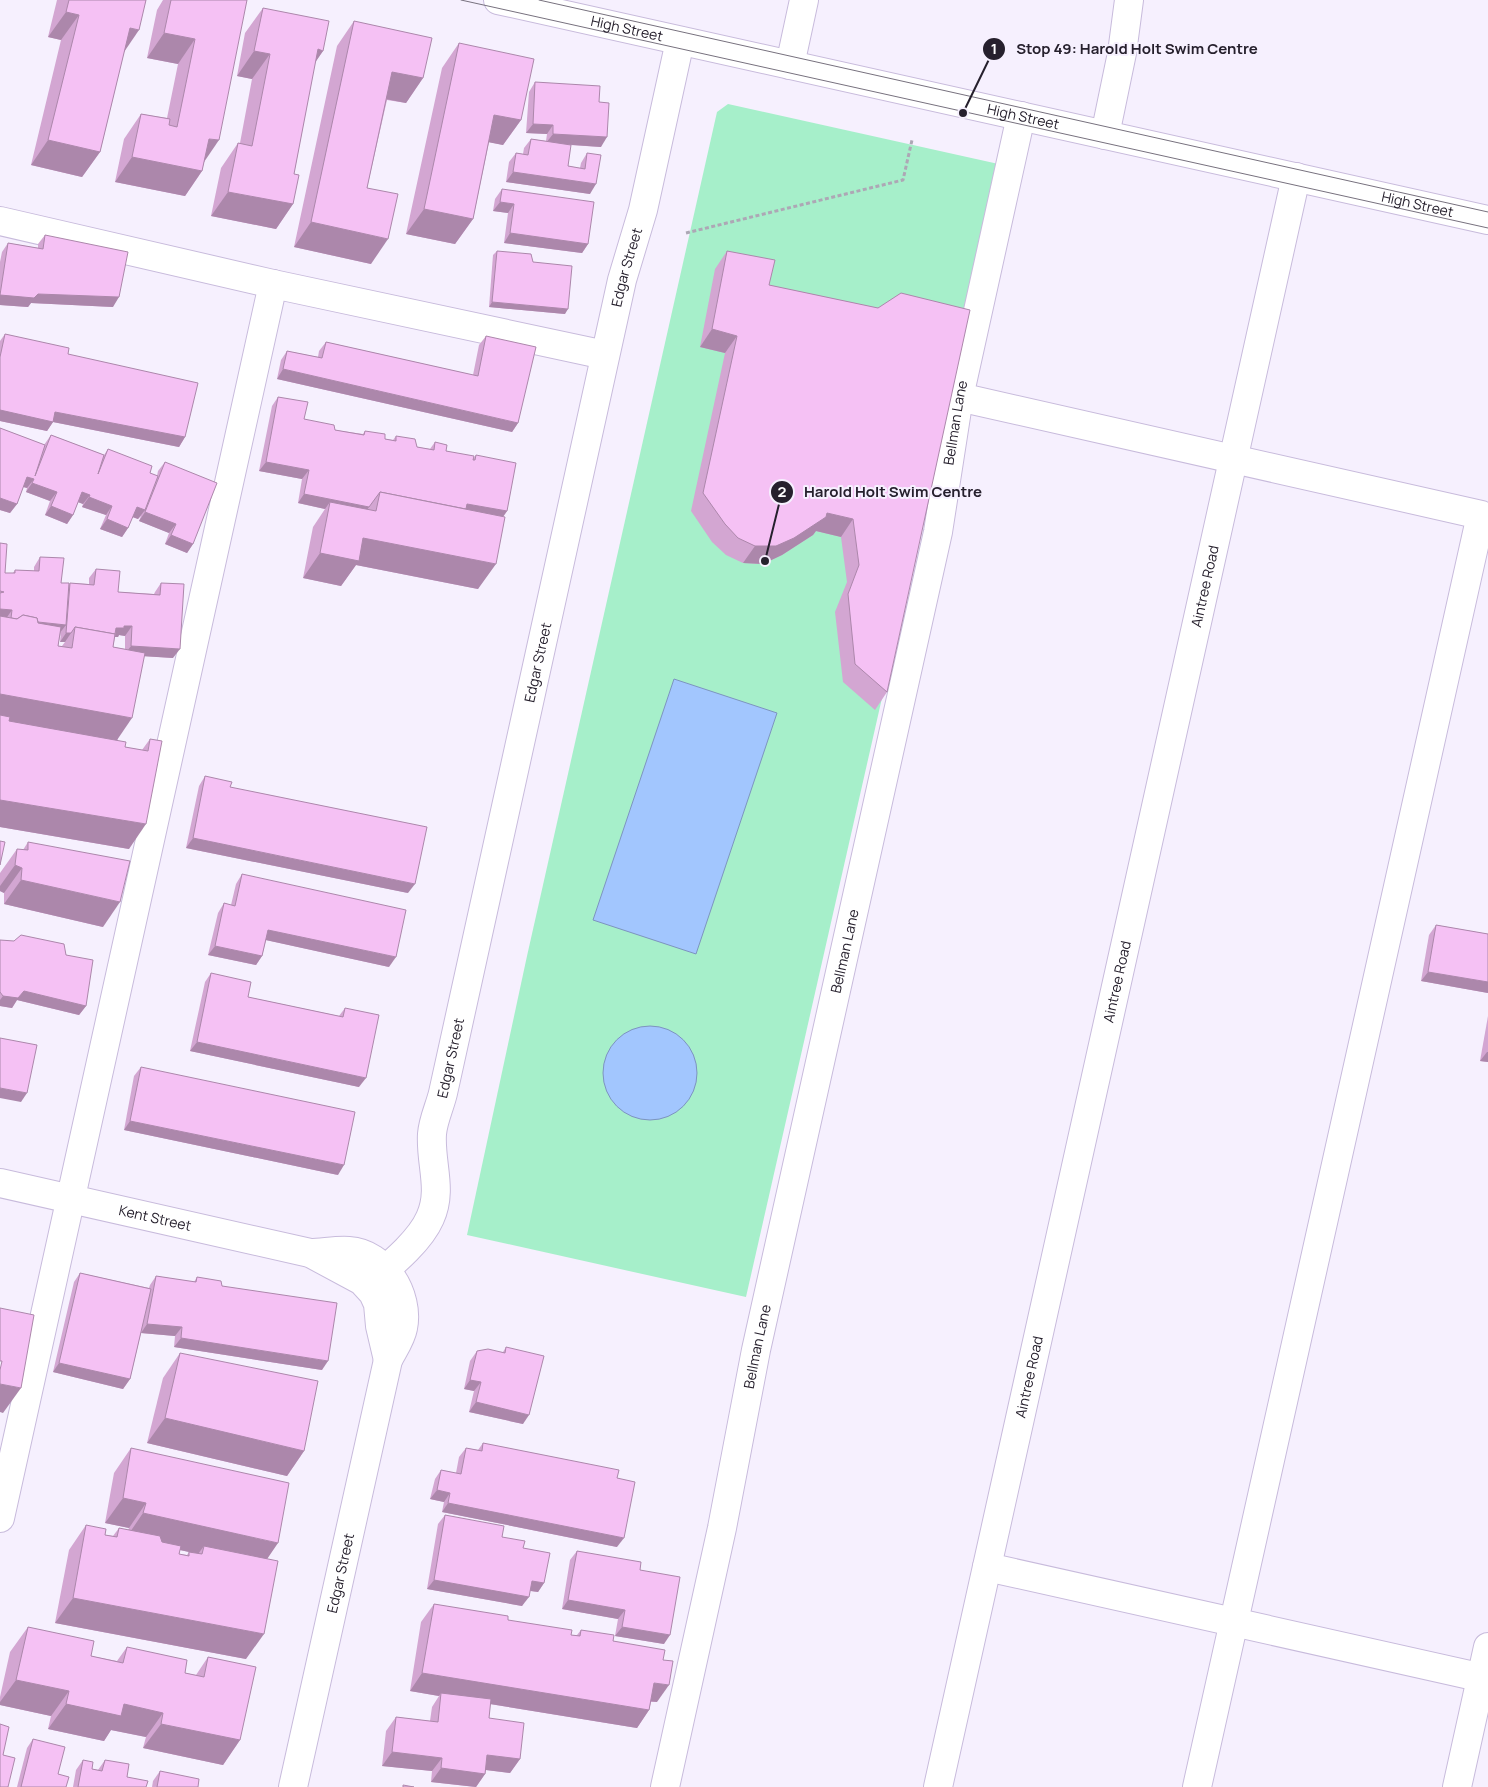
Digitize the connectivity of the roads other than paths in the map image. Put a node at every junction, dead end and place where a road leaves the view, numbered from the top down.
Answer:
1 (498, 0) edge
2 (804, 0) edge
3 (1129, 0) edge
4 (680, 41) junction
5 (790, 65) junction
6 (1020, 116) junction
7 (1105, 135) junction
8 (1296, 177) junction
9 (1488, 220) edge
10 (0, 221) edge
11 (274, 284) junction
12 (605, 355) junction
13 (959, 397) junction
14 (1234, 459) junction
15 (0, 1183) edge
16 (70, 1199) junction
17 (376, 1277) junction
18 (0, 1518) edge
19 (987, 1567) junction
20 (1235, 1621) junction
21 (1488, 1646) edge
22 (1485, 1678) edge
23 (293, 1787) edge
24 (666, 1787) edge
25 (938, 1787) edge
26 (1197, 1787) edge
27 (1457, 1787) edge

1 - 4 street, High Street
2 - 5 street
3 - 7 street
4 - 5 street, High Street
4 - 12 street, Edgar Street
5 - 6 street, High Street
6 - 7 street, High Street
6 - 13 street, Bellman Lane
7 - 8 street, High Street
8 - 9 street, High Street
8 - 14 street, Aintree Road
10 - 11 street
11 - 12 street
11 - 16 street
12 - 17 street, Edgar Street
13 - 14 street
13 - 24 street, Bellman Lane
14 - 19 street, Aintree Road
14 - 20 street
15 - 16 street, Kent Street
16 - 17 street, Kent Street
16 - 18 street
17 - 23 street, Edgar Street
19 - 20 street
19 - 25 street, Aintree Road
20 - 22 street
20 - 26 street
21 - 22 street
22 - 27 street

